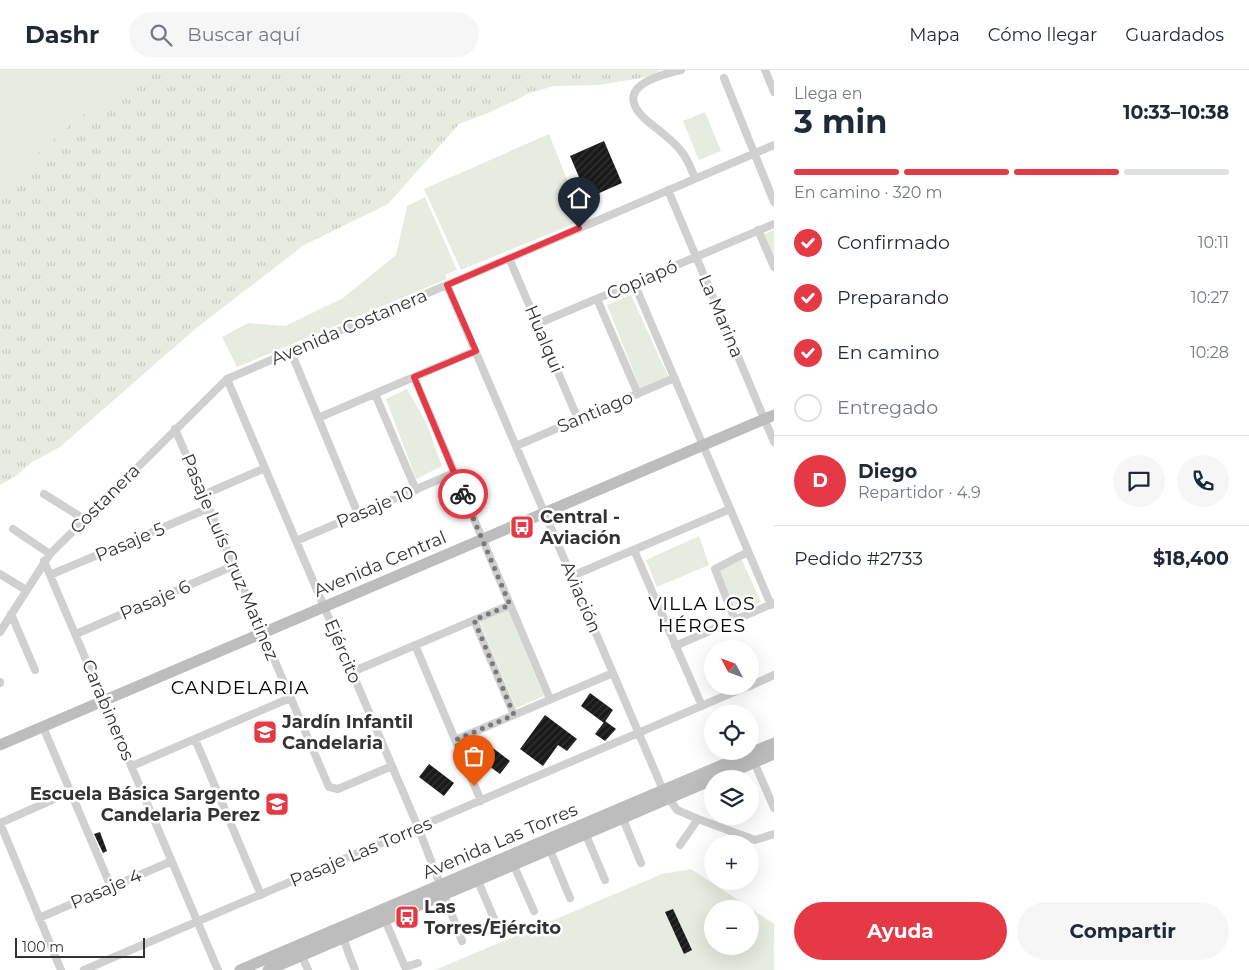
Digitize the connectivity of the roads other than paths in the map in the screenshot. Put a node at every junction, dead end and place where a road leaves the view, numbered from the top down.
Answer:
1 (681, 70) edge
2 (765, 70) edge
3 (724, 78) dead end
4 (774, 92) edge
5 (774, 145) edge
6 (755, 153) junction
7 (695, 178) junction
8 (668, 190) junction
9 (774, 202) edge
10 (774, 224) edge
11 (758, 230) junction
12 (696, 257) junction
13 (509, 258) junction
14 (774, 268) edge
15 (634, 283) junction
16 (447, 285) junction
17 (597, 299) junction
18 (537, 324) junction
19 (476, 351) junction
20 (291, 352) junction
21 (414, 377) junction
22 (674, 378) junction
23 (227, 379) junction
24 (375, 394) junction
25 (638, 394) junction
26 (769, 417) edge
27 (318, 418) junction
28 (578, 419) junction
29 (175, 429) junction
30 (774, 442) edge
31 (703, 445) junction
32 (516, 446) junction
33 (265, 468) junction
34 (454, 473) junction
35 (416, 490) junction
36 (44, 494) dead end
37 (203, 495) junction
38 (209, 508) junction
39 (730, 509) junction
40 (544, 512) junction
41 (358, 514) junction
42 (84, 519) junction
43 (13, 529) dead end
44 (482, 539) junction
45 (296, 540) junction
46 (634, 550) junction
47 (748, 552) junction
48 (50, 554) junction
49 (44, 561) junction
50 (234, 566) junction
51 (0, 574) edge
52 (50, 575) junction
53 (572, 576) junction
54 (26, 590) junction
55 (772, 604) edge
56 (510, 605) junction
57 (324, 606) junction
58 (11, 614) junction
59 (474, 620) junction
60 (735, 620) junction
61 (1, 629) edge
62 (262, 633) junction
63 (76, 634) junction
64 (415, 645) junction
65 (675, 646) junction
66 (36, 670) dead end
67 (352, 672) junction
68 (613, 673) junction
69 (774, 675) edge
70 (759, 682) edge
71 (728, 695) edge
72 (290, 698) junction
73 (104, 700) junction
74 (550, 700) junction
75 (702, 706) junction
76 (514, 715) junction
77 (43, 726) junction
78 (639, 734) junction
79 (195, 739) junction
80 (455, 740) junction
81 (774, 743) edge
82 (0, 745) edge
83 (774, 754) edge
84 (754, 762) junction
85 (132, 766) junction
86 (392, 766) junction
87 (735, 770) edge
88 (704, 782) edge
89 (70, 792) junction
90 (666, 794) junction
91 (481, 801) junction
92 (774, 808) edge
93 (698, 818) junction
94 (623, 819) junction
95 (0, 823) edge
96 (418, 827) junction
97 (738, 834) joint
98 (774, 834) edge
99 (586, 835) junction
100 (680, 844) dead end
101 (550, 850) junction
102 (172, 861) junction
103 (641, 863) dead end
104 (514, 866) junction
105 (605, 880) dead end
106 (478, 881) junction
107 (111, 887) junction
108 (442, 890) junction
109 (261, 895) junction
110 (570, 898) dead end
111 (534, 911) dead end
112 (39, 918) junction
113 (385, 920) junction
114 (198, 922) junction
115 (498, 928) dead end
116 (343, 938) junction
117 (462, 942) dead end
118 (302, 956) junction
119 (418, 963) dead end
120 (61, 970) edge
121 (84, 970) edge
122 (218, 970) edge
123 (240, 970) edge
124 (268, 970) edge
125 (308, 970) edge
126 (355, 970) edge

1 - 7 street
2 - 4 street
3 - 6 street
5 - 6 street, Avenida Costanera
6 - 7 street, Avenida Costanera
6 - 9 street
7 - 8 street, Avenida Costanera
8 - 12 street, La Marina
8 - 13 street, Avenida Costanera
10 - 11 street, Copiapó
11 - 12 street, Copiapó
11 - 14 street
12 - 15 street, Copiapó
12 - 26 street, La Marina
13 - 16 street, Avenida Costanera
13 - 18 street, Hualqui
15 - 17 street, Copiapó
15 - 22 street
16 - 19 street, Aviación
16 - 20 street, Avenida Costanera
17 - 18 street, Copiapó
17 - 25 street
18 - 28 street, Hualqui
19 - 21 street
19 - 32 street, Aviación
20 - 23 street, Avenida Costanera
20 - 27 street
21 - 24 street
21 - 34 street
22 - 25 street, Santiago
22 - 31 street
23 - 29 street, Costanera
23 - 33 street, Ejército
24 - 27 street
24 - 35 street
25 - 28 street, Santiago
26 - 30 street, La Marina
26 - 31 street, Avenida Central
27 - 41 street
28 - 32 street, Santiago
29 - 37 street, Pasaje Luís Cruz Matinez
29 - 42 street, Costanera
31 - 39 street
31 - 40 street, Avenida Central
32 - 40 street, Aviación
33 - 37 street
33 - 45 street, Ejército
34 - 35 street, Pasaje 10
34 - 44 street
35 - 41 street, Pasaje 10
36 - 42 street
37 - 38 street, Pasaje Luís Cruz Matinez
38 - 50 street, Pasaje Luís Cruz Matinez
38 - 52 street, Pasaje 5
39 - 46 street
39 - 47 street
40 - 44 street, Avenida Central
40 - 53 street, Aviación
41 - 45 street, Pasaje 10
42 - 48 street, Costanera
43 - 48 street
44 - 56 street
44 - 57 street, Avenida Central
45 - 57 street, Ejército
46 - 53 street
46 - 65 street
47 - 55 street
47 - 60 street
48 - 49 street, Costanera
49 - 52 street, Carabineros
49 - 54 street, Costanera
50 - 62 street, Pasaje Luís Cruz Matinez
50 - 63 street, Pasaje 6
51 - 54 street
52 - 63 street, Carabineros
53 - 68 street, Aviación
54 - 58 street, Costanera
55 - 60 street
56 - 59 street
56 - 74 street
57 - 62 street, Avenida Central
57 - 67 street, Ejército
58 - 61 street, Costanera
58 - 66 street
59 - 64 street
59 - 76 street
60 - 65 street
62 - 72 street, Pasaje Luís Cruz Matinez
62 - 73 street, Avenida Central
63 - 73 street, Carabineros
64 - 67 street
64 - 80 street
65 - 75 street
67 - 86 street, Ejército
68 - 74 street
68 - 78 street, Aviación
69 - 70 street, Pasaje Las Torres
71 - 75 street, Pasaje Las Torres
72 - 79 street
72 - 86 street, Pasaje Luís Cruz Matinez
73 - 77 street, Avenida Central
73 - 85 street, Carabineros
74 - 76 street
75 - 78 street, Pasaje Las Torres
76 - 80 street
77 - 82 street, Avenida Central
77 - 89 street
78 - 90 street, Aviación
78 - 91 street, Pasaje Las Torres
79 - 85 street
79 - 109 street
80 - 91 street
81 - 90 street, Avenida Las Torres
83 - 84 street, Avenida Las Torres
84 - 87 street, Avenida Las Torres
84 - 92 street
85 - 102 street, Carabineros
86 - 96 street, Ejército
88 - 90 street, Avenida Las Torres
89 - 95 street
89 - 107 street
90 - 93 street
90 - 94 street, Avenida Las Torres
90 - 108 street, Avenida Las Torres
91 - 96 street, Pasaje Las Torres
93 - 97 street
93 - 100 street
94 - 99 street, Avenida Las Torres
94 - 103 street
95 - 112 street
96 - 108 street, Ejército
96 - 109 street, Pasaje Las Torres
97 - 98 street
99 - 101 street, Avenida Las Torres
99 - 105 street
101 - 104 street, Avenida Las Torres
101 - 110 street
102 - 107 street, Pasaje 4
102 - 114 street, Carabineros
104 - 106 street, Avenida Las Torres
104 - 111 street
106 - 108 street, Avenida Las Torres
106 - 115 street
107 - 112 street, Pasaje 4
108 - 113 street, Avenida Las Torres
108 - 117 street, Ejército
108 - 123 street, Avenida Las Torres
109 - 114 street, Pasaje Las Torres
112 - 120 street
113 - 116 street, Avenida Las Torres
113 - 119 street
114 - 121 street, Pasaje Las Torres
114 - 122 street, Carabineros
116 - 118 street, Avenida Las Torres
116 - 126 street
118 - 124 street, Avenida Las Torres
118 - 125 street

